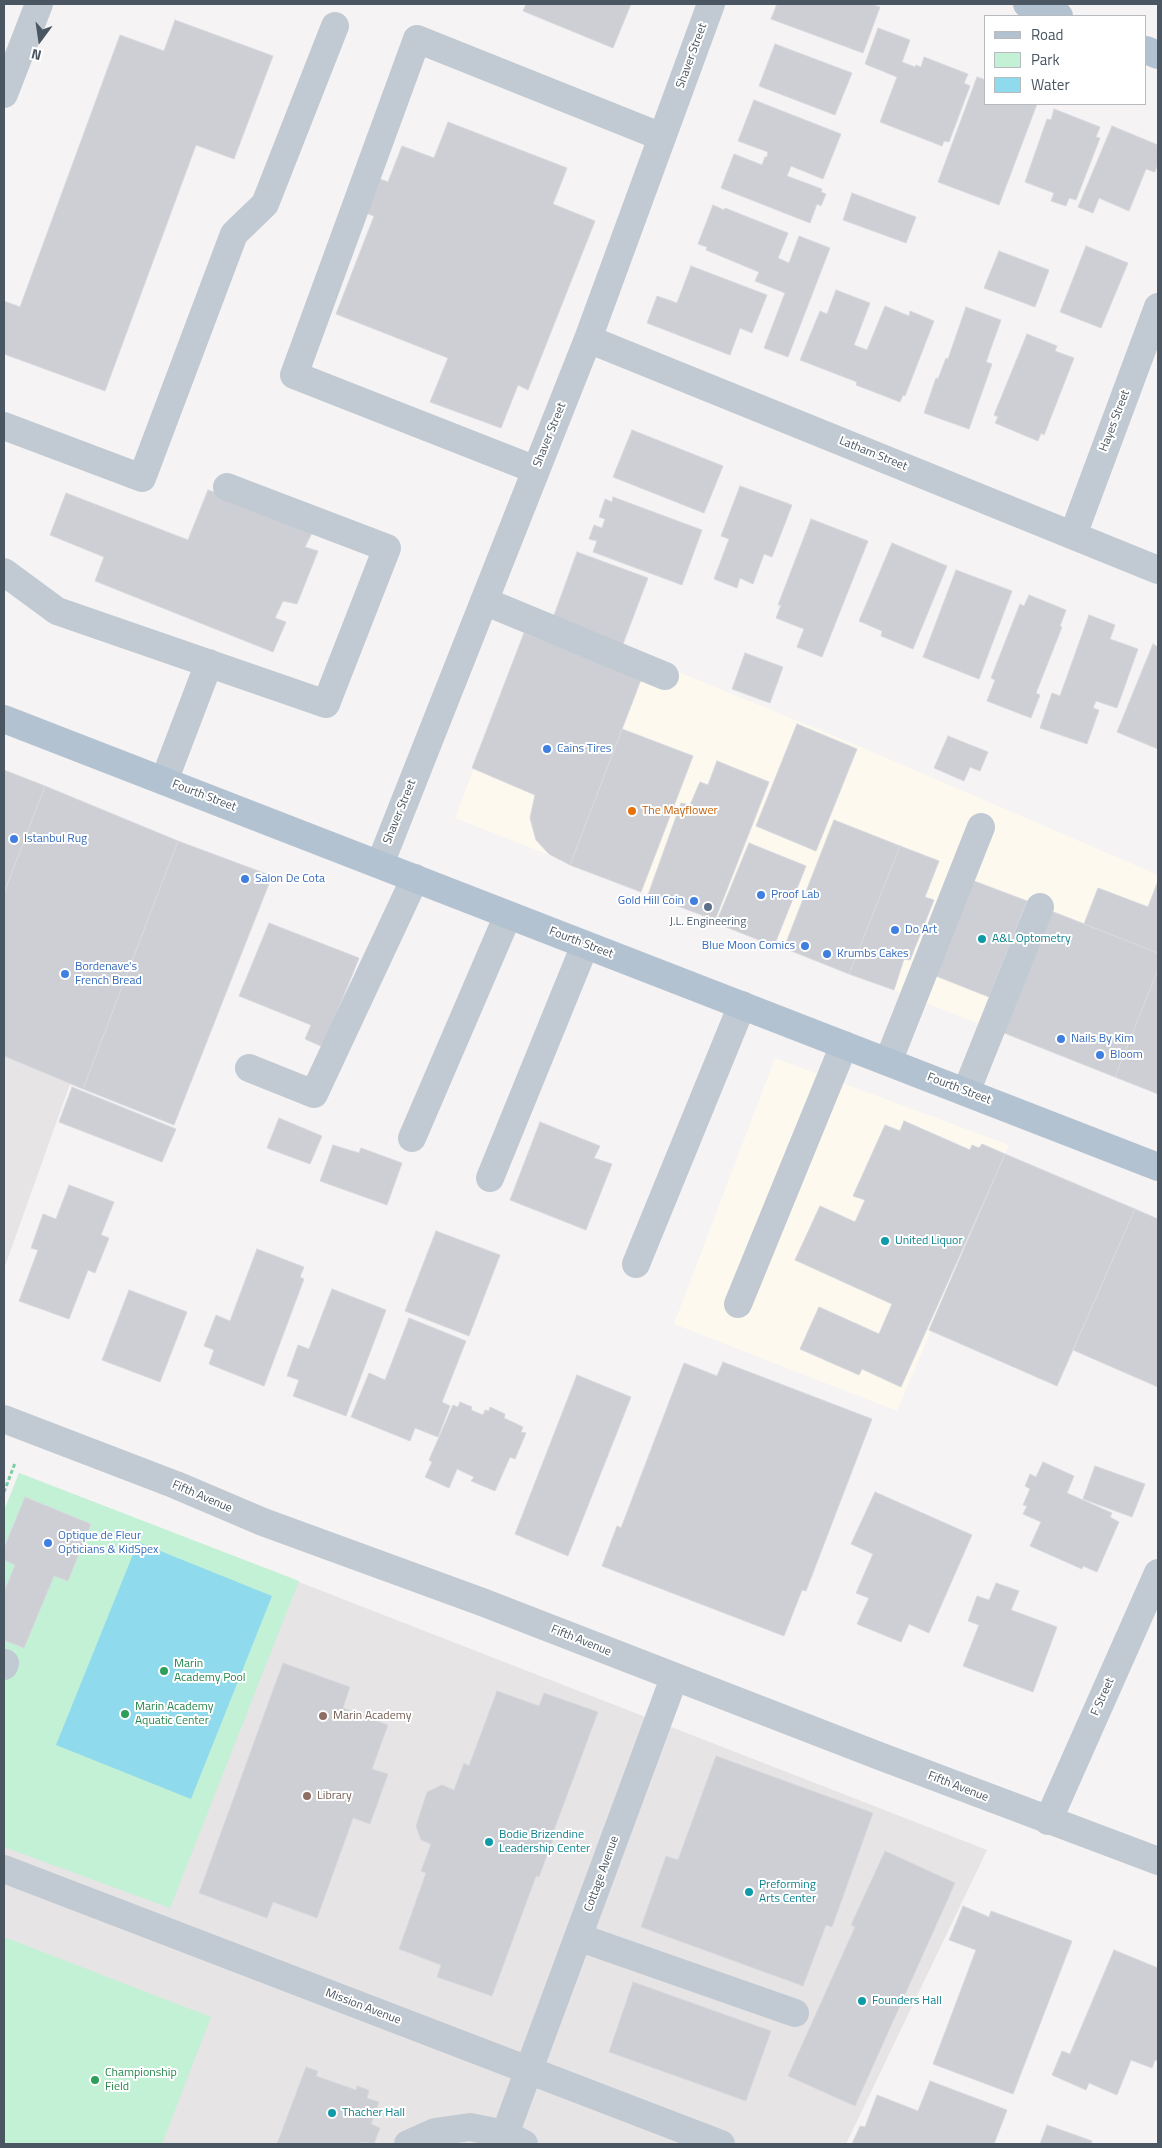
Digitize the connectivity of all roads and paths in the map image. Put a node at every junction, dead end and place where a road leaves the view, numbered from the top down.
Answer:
1 (39, 4) edge
2 (711, 4) edge
3 (1027, 4) edge
4 (1056, 15) edge
5 (335, 26) dead end
6 (4, 94) edge
7 (662, 137) junction
8 (1158, 307) edge
9 (588, 339) junction
10 (4, 426) edge
11 (536, 470) junction
12 (227, 487) dead end
13 (1073, 535) junction
14 (1158, 570) edge
15 (4, 572) edge
16 (484, 601) junction
17 (209, 663) junction
18 (665, 676) dead end
19 (4, 719) edge
20 (164, 781) junction
21 (981, 828) dead end
22 (380, 864) junction
23 (415, 878) junction
24 (1040, 907) dead end
25 (508, 915) junction
26 (585, 945) junction
27 (742, 1004) junction
28 (844, 1045) junction
29 (888, 1062) junction
30 (249, 1068) dead end
31 (966, 1092) junction
32 (412, 1138) dead end
33 (1158, 1167) edge
34 (490, 1178) dead end
35 (636, 1264) dead end
36 (738, 1304) dead end
37 (4, 1419) edge
38 (15, 1462) dead end
39 (4, 1492) edge
40 (1156, 1581) edge
41 (674, 1678) junction
42 (1048, 1821) junction
43 (1158, 1861) edge
44 (4, 1869) edge
45 (578, 1937) junction
46 (794, 2013) dead end
47 (530, 2071) junction
48 (514, 2139) edge
49 (408, 2144) edge
50 (722, 2144) edge

1 - 6 street
2 - 7 street, Shaver Street
3 - 4 main road
5 - 10 street
7 - 9 street, Shaver Street
7 - 11 street
8 - 13 street, Hayes Street
9 - 11 street, Shaver Street
9 - 13 street, Latham Street
11 - 16 street, Shaver Street
12 - 17 street
13 - 14 street, Latham Street
15 - 17 street
16 - 18 street
16 - 22 street, Shaver Street
17 - 20 street
19 - 20 main road, Fourth Street
20 - 22 main road, Fourth Street
21 - 29 street
22 - 23 main road, Fourth Street
23 - 25 main road, Fourth Street
23 - 30 street
24 - 31 street
25 - 26 main road, Fourth Street
25 - 32 street
26 - 27 main road, Fourth Street
26 - 34 street
27 - 28 main road, Fourth Street
27 - 35 street
28 - 29 main road, Fourth Street
28 - 36 street
29 - 31 main road, Fourth Street
31 - 33 main road, Fourth Street
37 - 41 street, Fifth Avenue
38 - 39 path
40 - 42 street, F Street
41 - 42 street, Fifth Avenue
41 - 45 street, Cottage Avenue
42 - 43 street, Fifth Avenue
44 - 47 street, Mission Avenue
45 - 46 street
45 - 47 street, Cottage Avenue
47 - 48 street, Cottage Avenue
47 - 50 street, Mission Avenue
48 - 49 street

